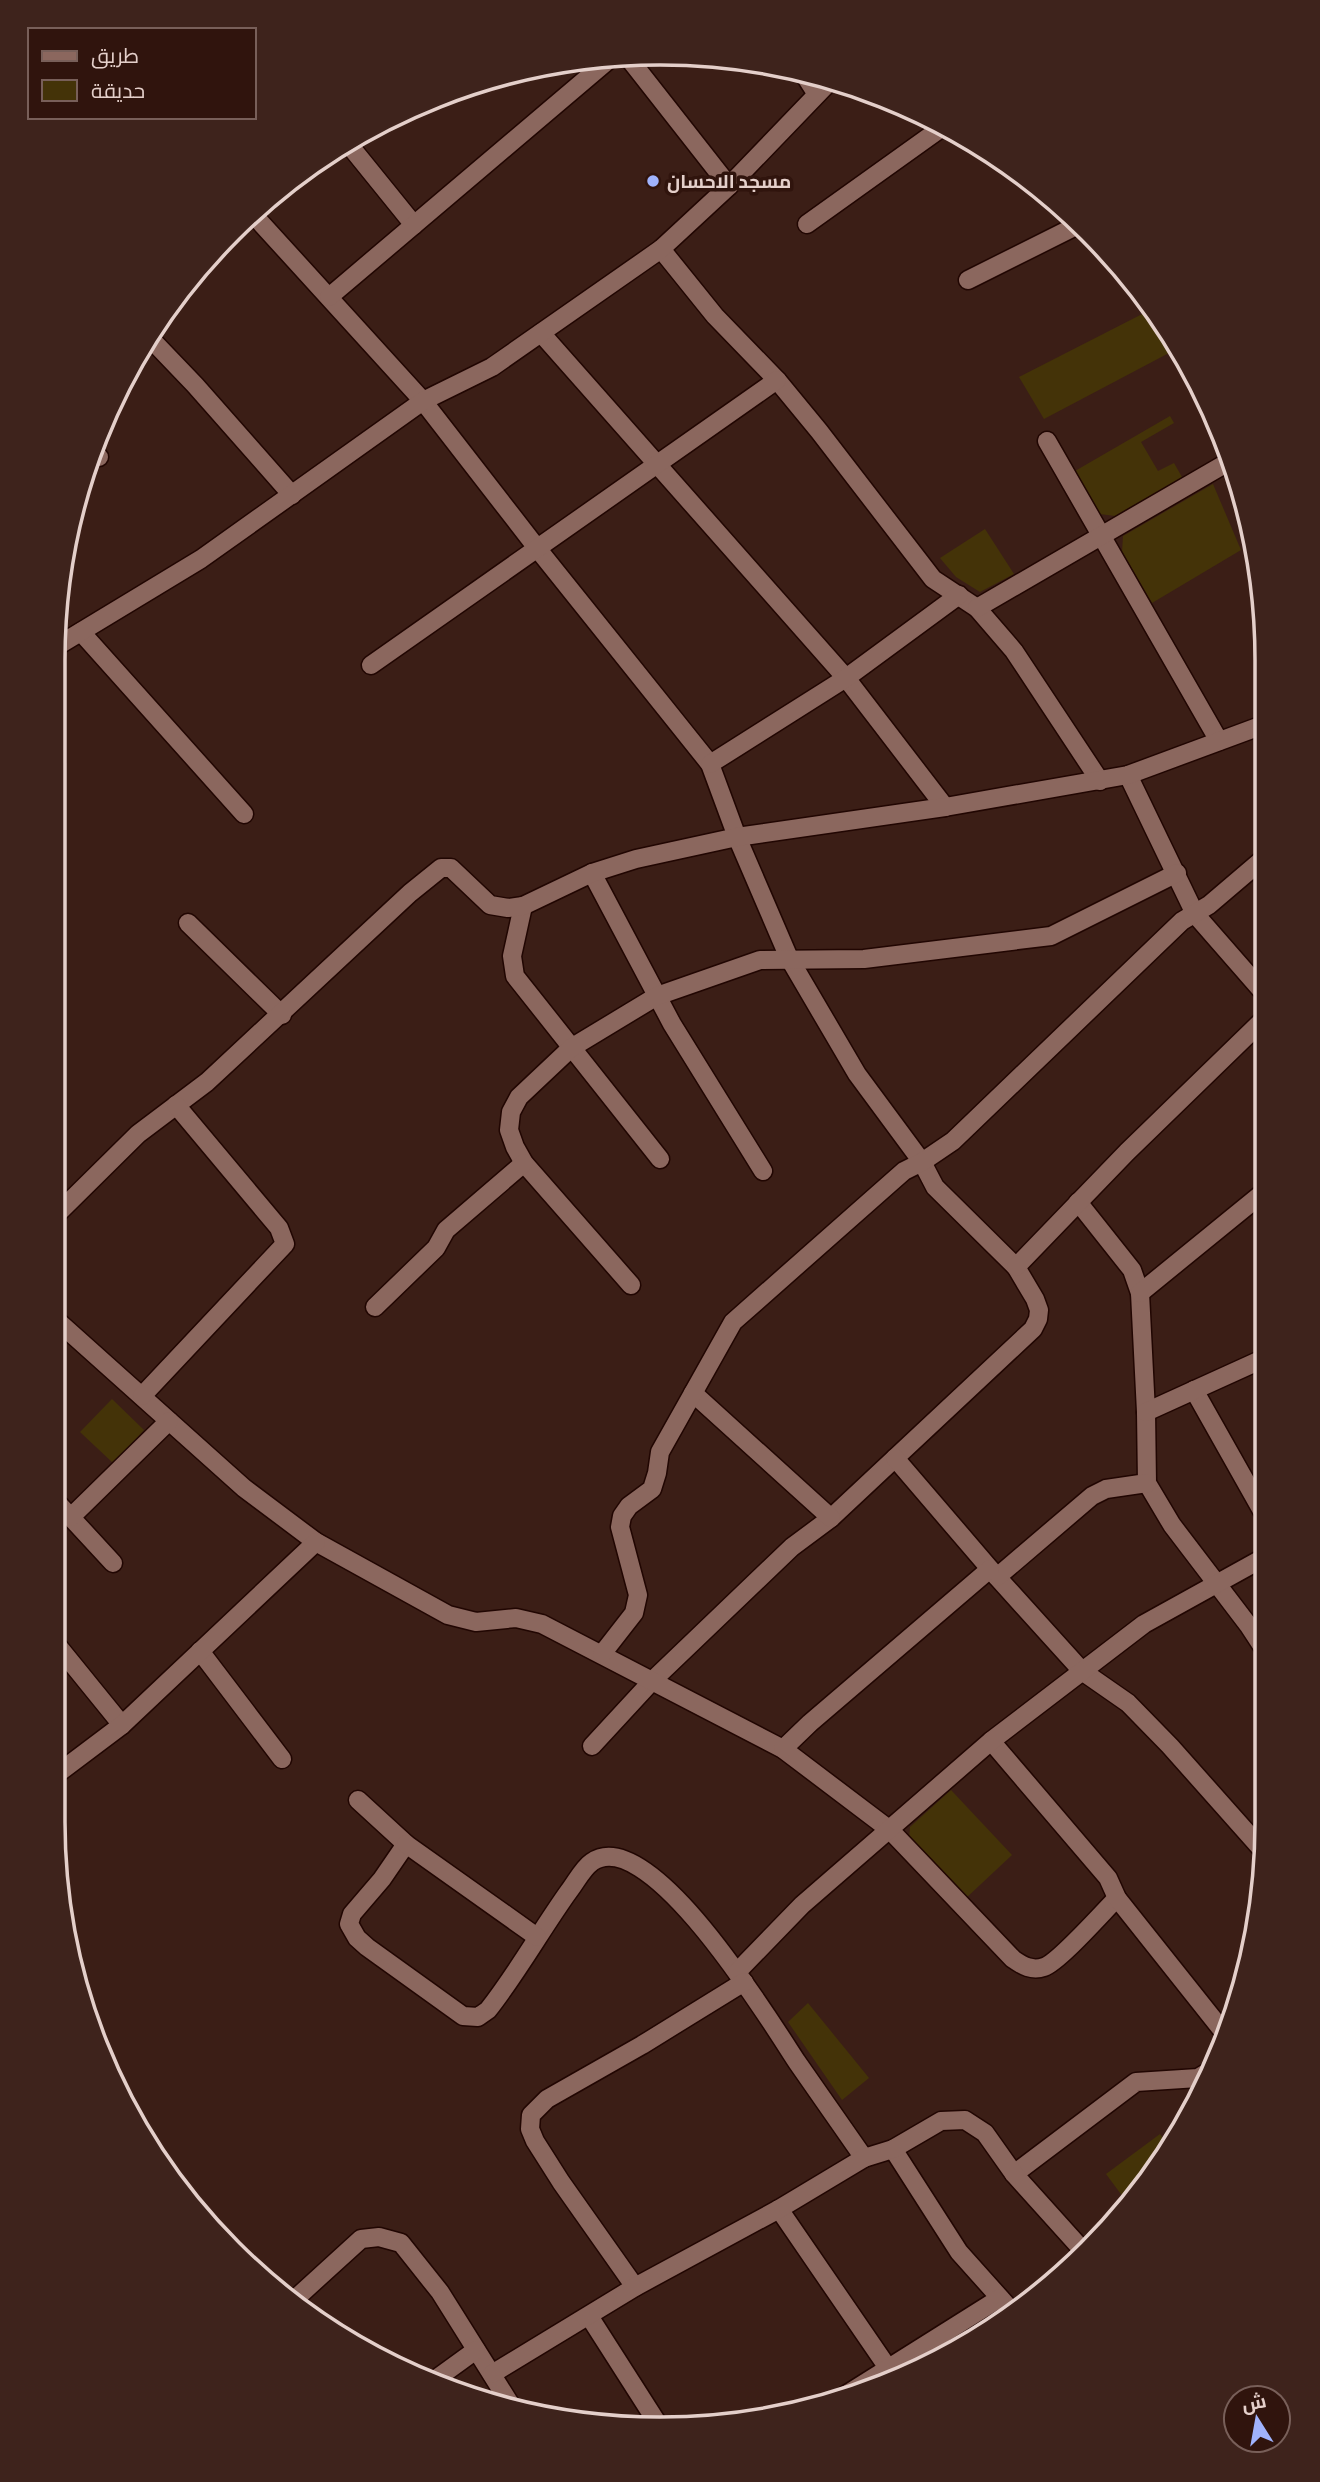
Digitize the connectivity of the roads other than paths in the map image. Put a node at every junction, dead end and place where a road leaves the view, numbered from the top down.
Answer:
1 (634, 66) edge
2 (599, 68) edge
3 (810, 84) edge
4 (822, 87) edge
5 (816, 93) junction
6 (935, 132) edge
7 (353, 150) edge
8 (729, 186) junction
9 (259, 221) edge
10 (807, 224) dead end
11 (414, 225) junction
12 (1070, 229) edge
13 (661, 248) junction
14 (968, 280) dead end
15 (329, 298) junction
16 (541, 333) junction
17 (156, 344) edge
18 (777, 380) junction
19 (423, 401) junction
20 (1047, 441) dead end
21 (655, 463) junction
22 (1223, 465) edge
23 (292, 495) junction
24 (1101, 536) junction
25 (537, 548) junction
26 (959, 595) junction
27 (977, 608) junction
28 (80, 632) junction
29 (65, 641) edge
30 (371, 665) dead end
31 (846, 678) junction
32 (1255, 728) edge
33 (1219, 741) junction
34 (710, 764) junction
35 (1128, 775) junction
36 (1100, 781) junction
37 (945, 807) junction
38 (244, 814) dead end
39 (737, 837) junction
40 (1255, 866) edge
41 (592, 873) junction
42 (1177, 873) junction
43 (523, 906) junction
44 (1195, 914) junction
45 (188, 923) dead end
46 (789, 958) junction
47 (1255, 983) edge
48 (657, 996) junction
49 (282, 1015) junction
50 (1255, 1027) edge
51 (571, 1048) junction
52 (176, 1105) junction
53 (660, 1159) dead end
54 (922, 1162) junction
55 (524, 1163) junction
56 (763, 1171) dead end
57 (1255, 1199) edge
58 (1078, 1202) junction
59 (65, 1206) edge
60 (1016, 1267) junction
61 (631, 1285) dead end
62 (1140, 1293) junction
63 (375, 1307) dead end
64 (65, 1328) edge
65 (1255, 1363) edge
66 (1194, 1390) junction
67 (693, 1393) junction
68 (142, 1396) junction
69 (1146, 1412) junction
70 (169, 1421) junction
71 (895, 1458) junction
72 (1147, 1483) junction
73 (1255, 1498) edge
74 (65, 1511) edge
75 (71, 1517) junction
76 (831, 1518) junction
77 (316, 1542) junction
78 (1255, 1562) edge
79 (113, 1563) dead end
80 (993, 1573) junction
81 (1216, 1583) junction
82 (1255, 1637) edge
83 (200, 1651) junction
84 (602, 1654) junction
85 (65, 1655) edge
86 (1082, 1671) junction
87 (652, 1681) junction
88 (122, 1725) junction
89 (991, 1741) junction
90 (592, 1746) dead end
91 (783, 1749) junction
92 (282, 1759) dead end
93 (65, 1767) edge
94 (358, 1800) dead end
95 (890, 1830) junction
96 (1255, 1841) edge
97 (406, 1844) junction
98 (1117, 1898) junction
99 (537, 1937) junction
100 (741, 1977) junction
101 (1219, 2026) edge
102 (1197, 2078) edge
103 (893, 2149) junction
104 (864, 2158) junction
105 (1014, 2175) junction
106 (779, 2209) junction
107 (1078, 2246) edge
108 (635, 2287) junction
109 (299, 2295) edge
110 (1005, 2304) edge
111 (589, 2316) junction
112 (476, 2350) junction
113 (888, 2368) junction
114 (492, 2374) junction
115 (441, 2375) edge
116 (872, 2378) edge
117 (506, 2397) edge
118 (653, 2417) edge

1 - 8 street
2 - 11 street
3 - 5 street
4 - 5 street
5 - 8 street
6 - 10 street
7 - 11 street
8 - 13 street
9 - 15 street
11 - 15 street
12 - 14 street
13 - 16 street
13 - 18 street
15 - 19 street
16 - 19 street
16 - 21 street
17 - 23 street
18 - 21 street
18 - 26 street
19 - 23 street
19 - 25 street
20 - 24 street
21 - 25 street
21 - 31 street
22 - 24 street
23 - 28 street
24 - 27 street
24 - 33 street
25 - 30 street
25 - 34 street
26 - 27 street
26 - 31 street
27 - 36 street
28 - 29 street
28 - 38 street
31 - 34 street
31 - 37 street
32 - 33 street
33 - 35 street
34 - 39 street
35 - 36 street
35 - 42 street
36 - 37 street
37 - 39 street
39 - 41 street
39 - 46 street
40 - 44 street
41 - 43 street
41 - 48 street
42 - 44 street
42 - 46 street
43 - 49 street
43 - 51 street
44 - 47 street
44 - 54 street
45 - 49 street
46 - 48 street
46 - 54 street
48 - 51 street
48 - 56 street
49 - 52 street
50 - 58 street
51 - 53 street
51 - 55 street
52 - 59 street
52 - 68 street
54 - 60 street
54 - 67 street
55 - 61 street
55 - 63 street
57 - 62 street
58 - 60 street
58 - 62 street
60 - 71 street
62 - 69 street
64 - 68 street
65 - 66 street
66 - 69 street
66 - 73 street
67 - 76 street
67 - 84 street
68 - 70 street
69 - 72 street
70 - 75 street
70 - 77 street
71 - 76 street
71 - 80 street
72 - 80 street
72 - 81 street
74 - 75 street
75 - 79 street
76 - 87 street
77 - 83 street
77 - 84 street
78 - 81 street
80 - 86 street
80 - 91 street
81 - 82 street
81 - 86 street
83 - 88 street
83 - 92 street
84 - 87 street
85 - 88 street
86 - 89 street
86 - 96 street
87 - 90 street
87 - 91 street
88 - 93 street
89 - 95 street
89 - 98 street
91 - 95 street
94 - 97 street
95 - 98 street
95 - 100 street
97 - 99 street
97 - 99 street
98 - 101 street
99 - 100 street
100 - 104 street
100 - 108 street
102 - 105 street
103 - 104 street
103 - 105 street
103 - 110 street
104 - 106 street
105 - 107 street
106 - 108 street
106 - 113 street
108 - 111 street
109 - 112 street
110 - 113 street
111 - 114 street
111 - 118 street
112 - 114 street
112 - 115 street
113 - 116 street
114 - 117 street

